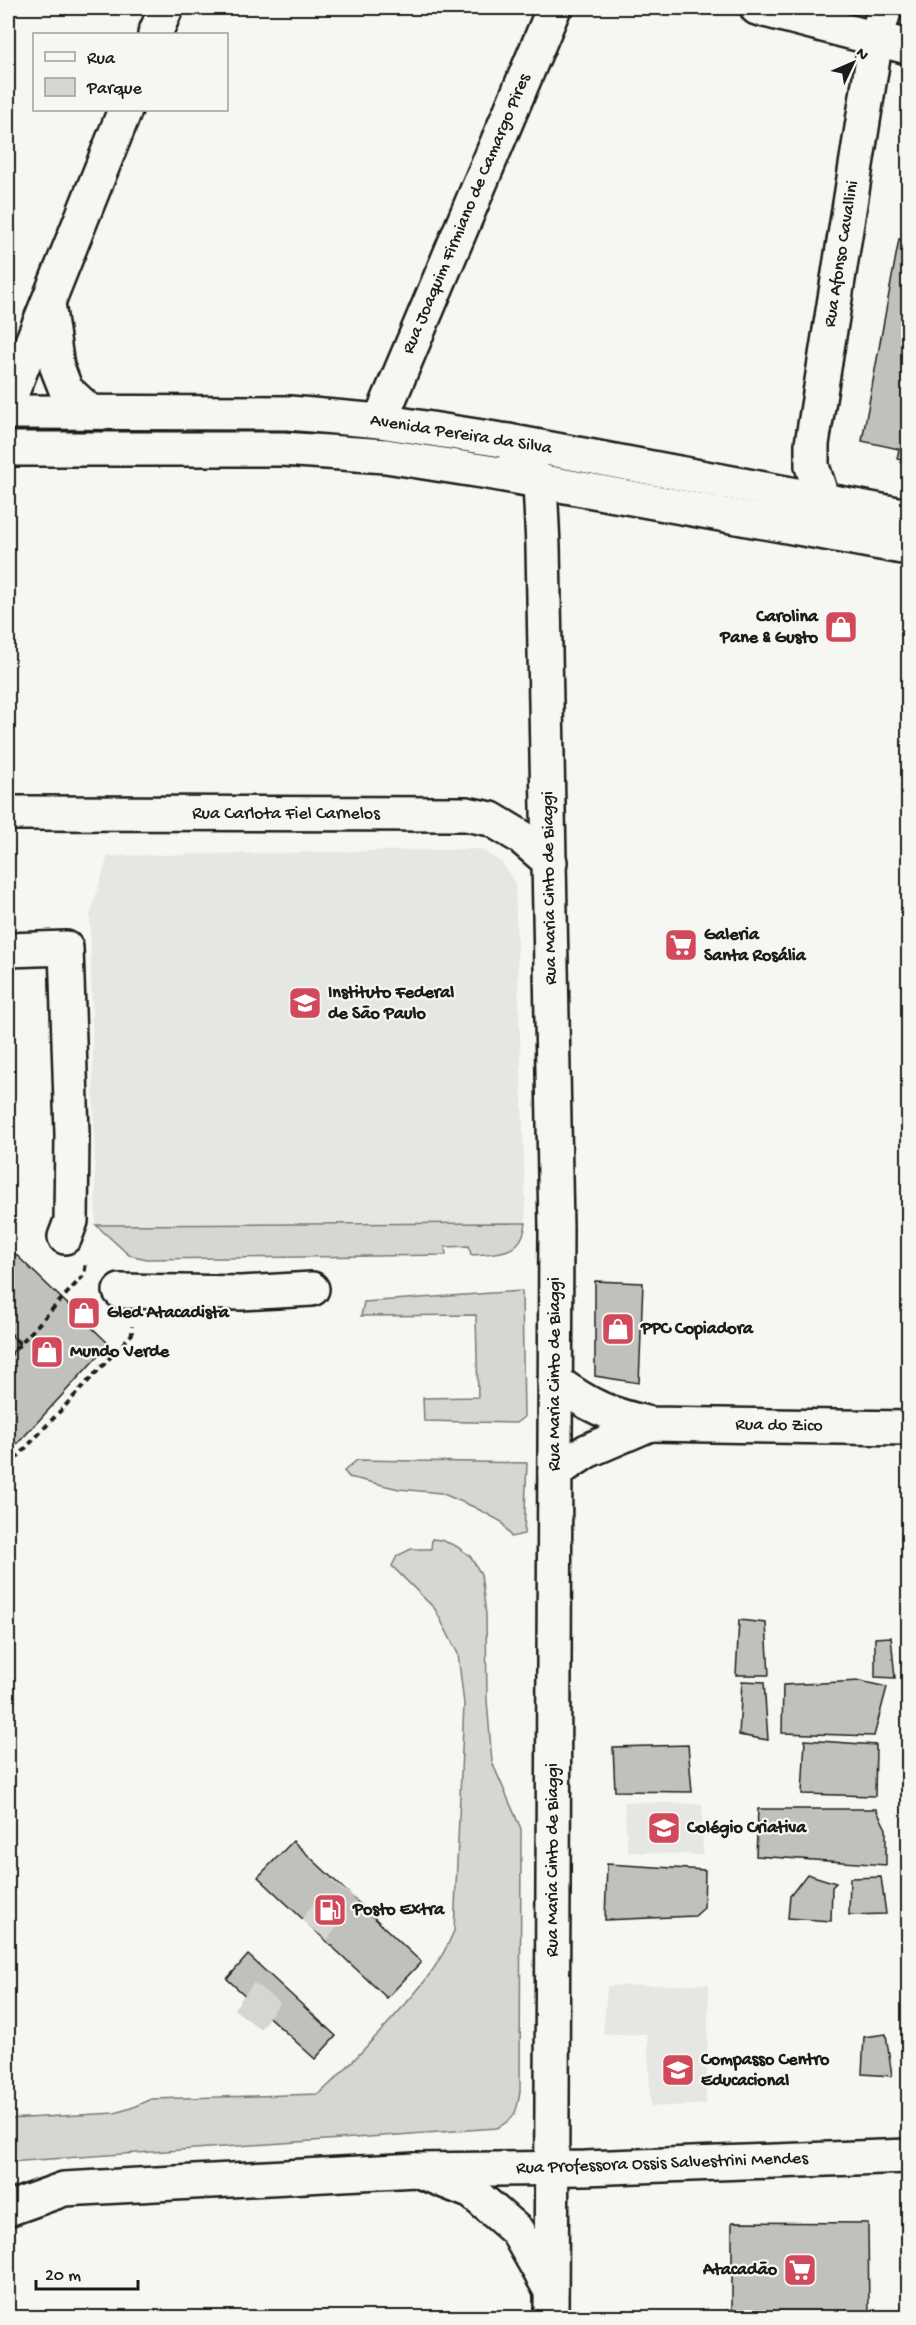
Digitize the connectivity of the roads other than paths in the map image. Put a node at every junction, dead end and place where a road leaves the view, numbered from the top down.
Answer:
1 (166, 8) edge
2 (554, 8) edge
3 (757, 8) edge
4 (885, 8) edge
5 (155, 33) edge
6 (876, 39) junction
7 (909, 47) edge
8 (125, 111) edge
9 (48, 302) junction
10 (8, 402) edge
11 (8, 412) edge
12 (90, 412) junction
13 (380, 421) junction
14 (508, 441) junction
15 (8, 449) edge
16 (540, 483) junction
17 (823, 501) junction
18 (909, 516) edge
19 (909, 548) edge
20 (8, 813) edge
21 (550, 862) junction
22 (8, 950) edge
23 (76, 1248) road end
24 (106, 1287) road end
25 (312, 1289) dead end
26 (555, 1381) junction
27 (650, 1424) junction
28 (909, 1428) edge
29 (555, 1472) junction
30 (909, 2156) edge
31 (552, 2168) junction
32 (416, 2170) junction
33 (8, 2209) edge
34 (551, 2304) edge

1 - 5 main road
2 - 13 main road, Rua Joaquim Firmiano de Camargo Pires
3 - 6 main road
4 - 6 main road, Rua Afonso Cavallini
6 - 7 main road
6 - 17 main road, Rua Afonso Cavallini
8 - 9 main road
9 - 10 main road
9 - 12 main road
11 - 12 main road, Avenida Pereira da Silva
12 - 13 main road, Avenida Pereira da Silva
13 - 14 main road, Avenida Pereira da Silva
14 - 16 main road
14 - 17 main road, Avenida Pereira da Silva
15 - 16 main road, Avenida Pereira da Silva
16 - 19 main road, Avenida Pereira da Silva
16 - 21 main road, Rua Maria Cinto de Biaggi
17 - 18 main road, Avenida Pereira da Silva
20 - 21 main road, Rua Carlota Fiel Carnelos
21 - 26 main road, Rua Maria Cinto de Biaggi
22 - 23 main road
24 - 25 main road
26 - 27 main road, Rua do Zico
26 - 29 main road, Rua Maria Cinto de Biaggi
27 - 28 main road, Rua do Zico
27 - 29 main road, Rua do Zico
29 - 31 main road, Rua Maria Cinto de Biaggi
30 - 31 main road, Rua Professora Ossis Salvestrini Mendes
31 - 32 main road, Rua Professora Ossis Salvestrini Mendes
31 - 34 main road, Rua Maria Cinto de Biaggi
32 - 33 main road, Rua Professora Ossis Salvestrini Mendes
32 - 34 main road, Rua Professora Ossis Salvestrini Mendes

